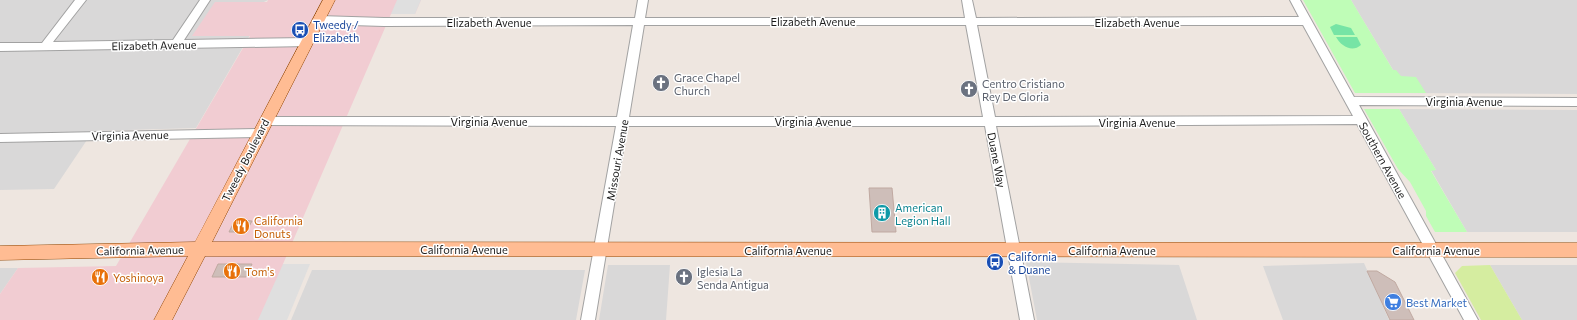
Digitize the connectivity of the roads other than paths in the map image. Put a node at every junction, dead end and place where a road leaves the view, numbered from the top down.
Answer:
1 (81, 0) edge
2 (205, 0) edge
3 (329, 0) edge
4 (643, 0) edge
5 (967, 0) edge
6 (1295, 0) edge
7 (319, 20) junction
8 (971, 21) junction
9 (1307, 21) junction
10 (640, 22) junction
11 (308, 42) junction
12 (176, 44) junction
13 (0, 47) edge
14 (44, 47) junction
15 (1350, 101) junction
16 (1577, 102) edge
17 (1361, 120) junction
18 (623, 121) junction
19 (990, 121) junction
20 (262, 127) junction
21 (0, 138) edge
22 (199, 249) junction
23 (602, 250) junction
24 (1014, 250) junction
25 (1431, 250) junction
26 (1577, 250) edge
27 (0, 253) edge
28 (163, 320) edge
29 (588, 320) edge
30 (1028, 320) edge
31 (1472, 320) edge

1 - 14 street
2 - 12 street
3 - 7 main road, Tweedy Boulevard
4 - 10 street, Missouri Avenue
5 - 8 street, Duane Way
6 - 9 street, Southern Avenue
7 - 10 street, Elizabeth Avenue
7 - 11 main road, Tweedy Boulevard
8 - 9 street, Elizabeth Avenue
8 - 10 street, Elizabeth Avenue
8 - 19 street, Duane Way
9 - 15 street, Southern Avenue
10 - 18 street, Missouri Avenue
11 - 12 street, Elizabeth Avenue
11 - 20 main road, Tweedy Boulevard
12 - 14 street, Elizabeth Avenue
13 - 14 street, Elizabeth Avenue
15 - 16 street, Virginia Avenue
15 - 17 street, Southern Avenue
17 - 19 street, Virginia Avenue
17 - 25 street, Southern Avenue
18 - 19 street, Virginia Avenue
18 - 20 street, Virginia Avenue
18 - 23 street, Missouri Avenue
19 - 24 street, Duane Way
20 - 21 street, Virginia Avenue
20 - 22 main road, Tweedy Boulevard
22 - 23 main road, California Avenue
22 - 27 main road, California Avenue
22 - 28 main road, Tweedy Boulevard
23 - 24 main road, California Avenue
23 - 29 street, Missouri Avenue
24 - 25 main road, California Avenue
24 - 30 street, Duane Way
25 - 26 main road, California Avenue
25 - 31 street, Southern Avenue

